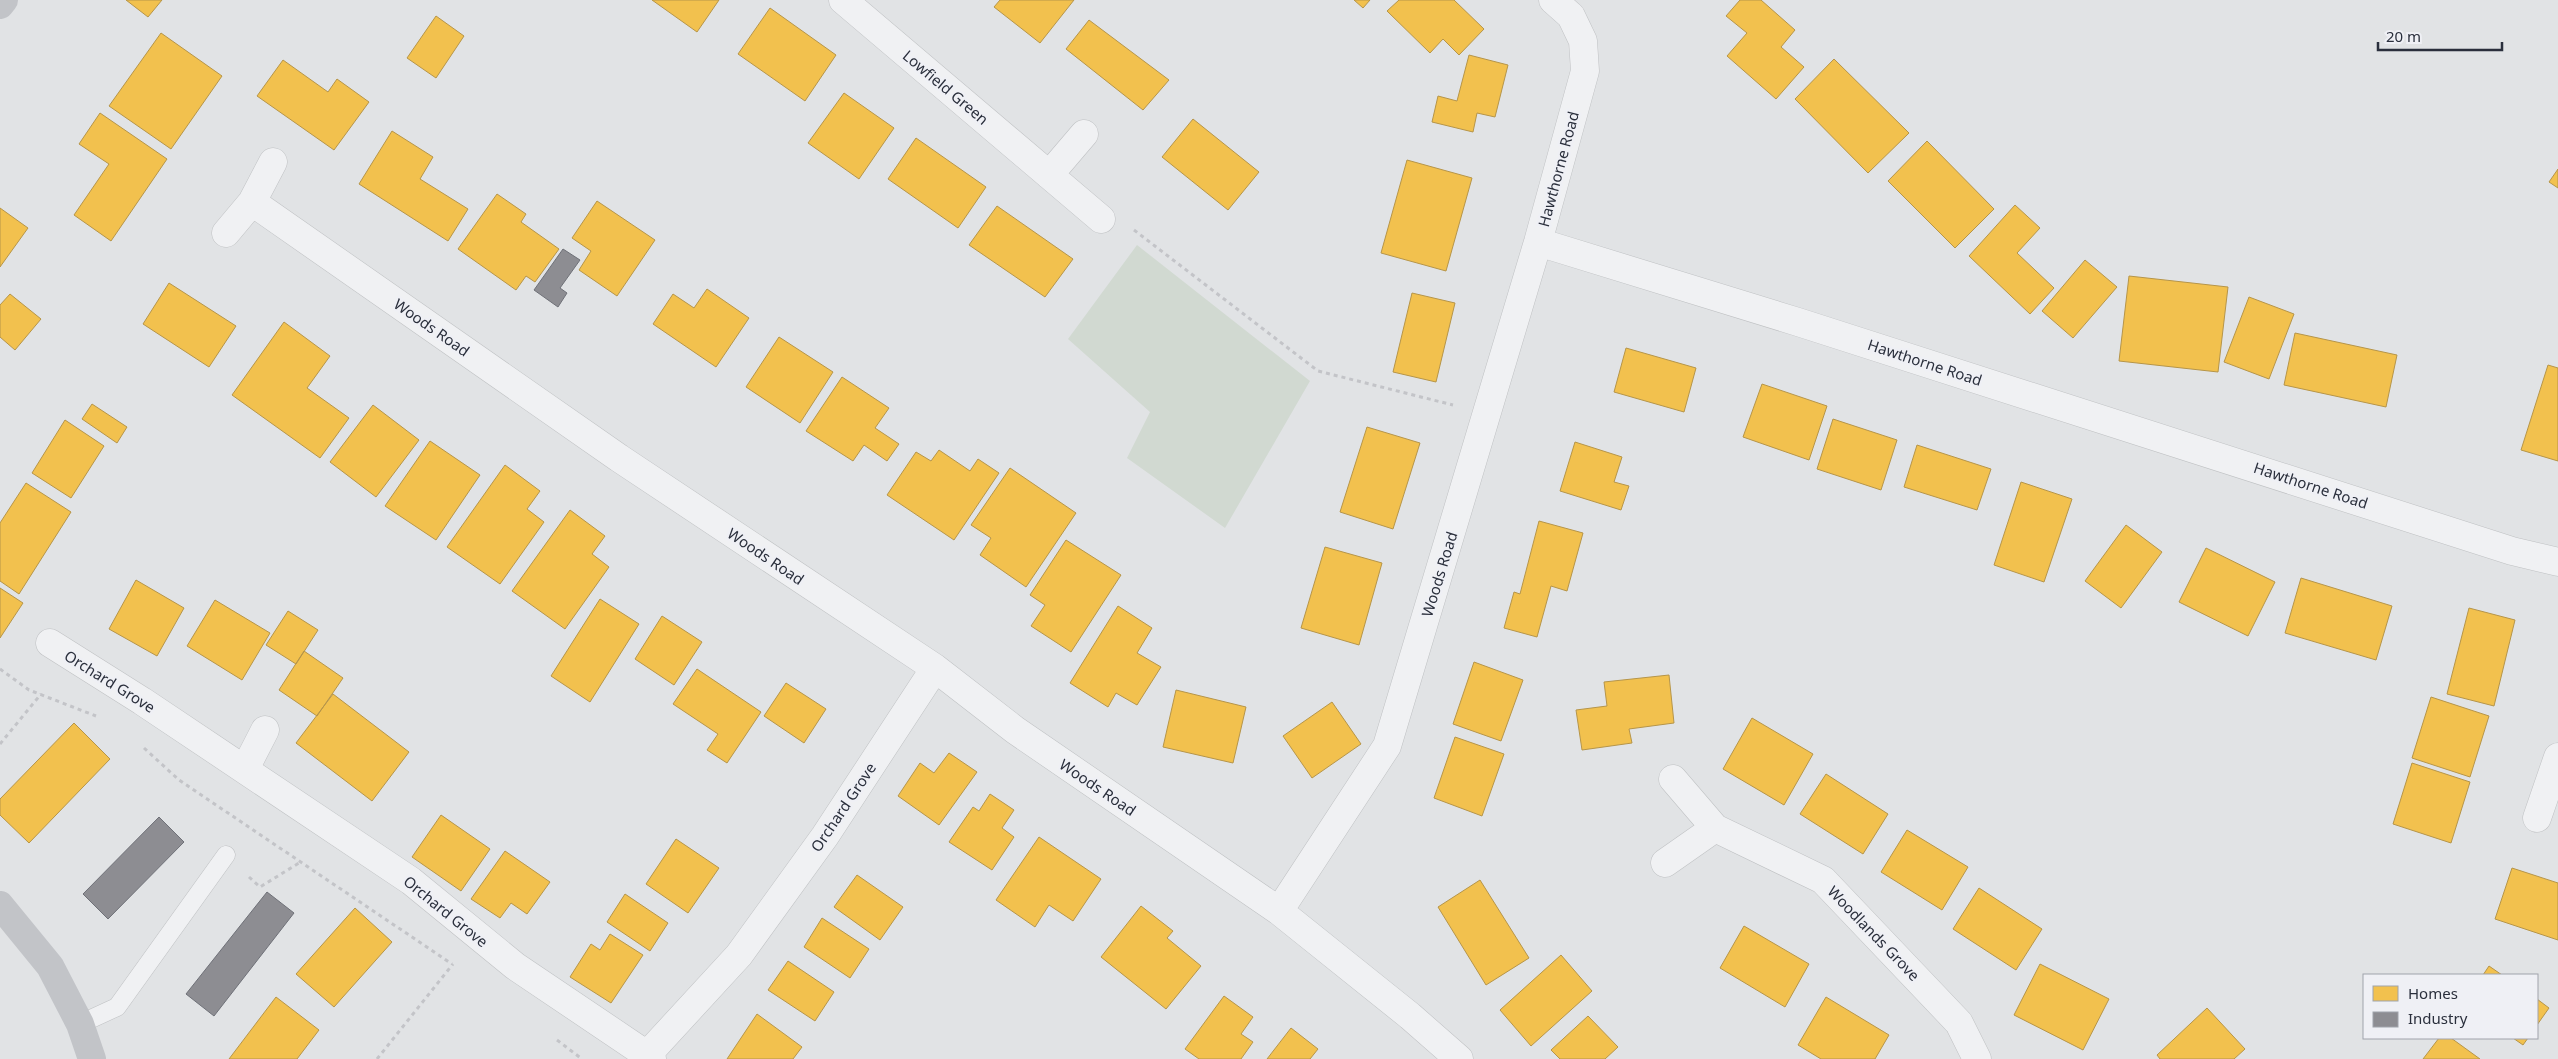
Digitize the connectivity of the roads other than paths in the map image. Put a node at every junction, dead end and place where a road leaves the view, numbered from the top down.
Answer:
1 (4, 0) edge
2 (843, 0) edge
3 (1553, 0) edge
4 (0, 5) edge
5 (1084, 134) dead end
6 (273, 162) dead end
7 (1049, 175) junction
8 (252, 202) junction
9 (1101, 219) road end
10 (226, 234) dead end
11 (1538, 242) junction
12 (2558, 562) edge
13 (50, 643) dead end
14 (935, 668) junction
15 (265, 730) dead end
16 (2558, 760) edge
17 (245, 769) junction
18 (1673, 779) dead end
19 (2536, 818) dead end
20 (1715, 828) junction
21 (226, 855) road end
22 (1665, 864) dead end
23 (0, 905) edge
24 (1279, 912) junction
25 (80, 1024) junction
26 (649, 1057) edge
27 (92, 1059) edge
28 (1459, 1059) edge
29 (1977, 1059) edge

1 - 4 street
2 - 7 street, Lowfield Green
3 - 11 street, Hawthorne Road
5 - 7 street
6 - 8 street
7 - 9 street, Lowfield Green
8 - 10 street
8 - 14 street, Woods Road
11 - 12 street, Hawthorne Road
11 - 24 street, Woods Road
13 - 17 street, Orchard Grove
14 - 24 street, Woods Road
14 - 26 street, Orchard Grove
15 - 17 street
16 - 19 street
17 - 26 street, Orchard Grove
18 - 20 street, Woodlands Grove
20 - 22 street
20 - 29 street, Woodlands Grove
21 - 25 lane
23 - 25 street
24 - 28 street, Woods Road
25 - 27 street

